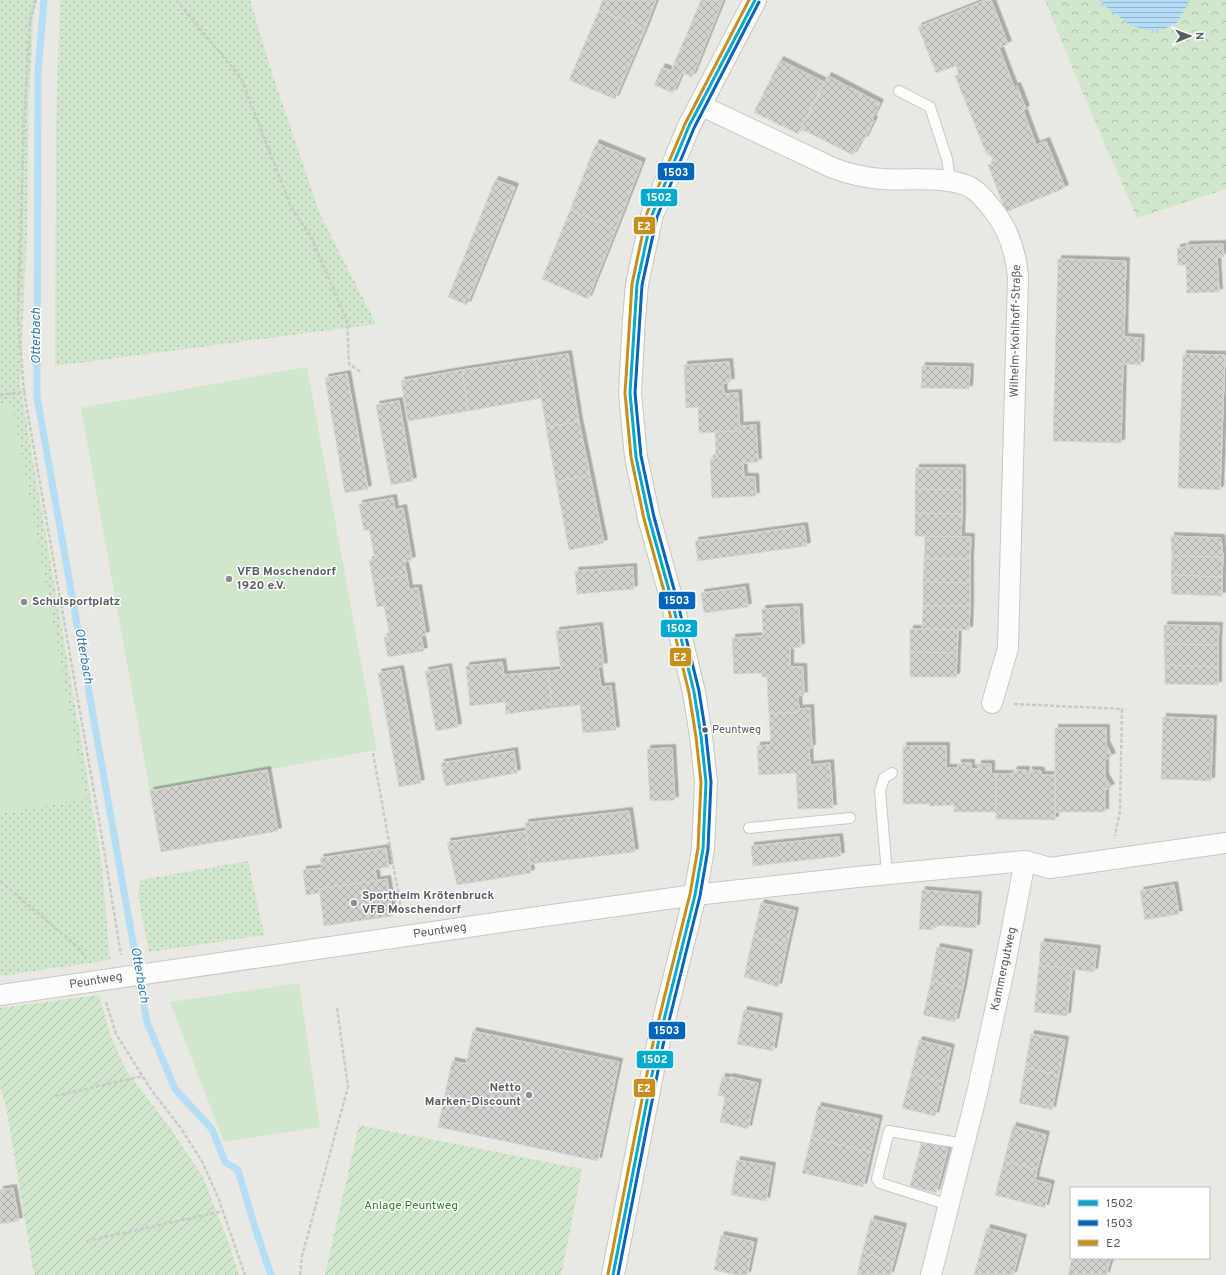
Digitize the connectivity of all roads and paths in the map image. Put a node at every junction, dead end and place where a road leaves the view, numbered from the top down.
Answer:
1 (36, 0) edge
2 (176, 0) edge
3 (755, 0) edge
4 (899, 91) dead end
5 (700, 105) junction
6 (950, 180) junction
7 (362, 373) dead end
8 (24, 392) junction
9 (0, 395) edge
10 (992, 703) joint
11 (373, 753) dead end
12 (892, 773) dead end
13 (850, 818) dead end
14 (749, 828) dead end
15 (1226, 843) edge
16 (1110, 860) junction
17 (1025, 861) junction
18 (887, 874) junction
19 (0, 881) edge
20 (695, 895) junction
21 (406, 936) junction
22 (134, 975) junction
23 (99, 981) junction
24 (0, 995) edge
25 (337, 1008) dead end
26 (143, 1076) junction
27 (55, 1096) dead end
28 (964, 1144) junction
29 (949, 1205) junction
30 (223, 1211) junction
31 (87, 1241) dead end
32 (245, 1275) edge
33 (300, 1275) edge
34 (613, 1275) edge
35 (932, 1275) edge

1 - 8 path
2 - 7 path
3 - 5 street
4 - 6 lane
5 - 6 street, Wilhelm-Kohlhoff-Straße
5 - 20 street
6 - 10 street, Wilhelm-Kohlhoff-Straße
8 - 9 path
8 - 22 path
10 - 16 path
11 - 21 path
12 - 18 lane
13 - 14 lane
15 - 16 street
16 - 17 street
17 - 18 street, Peuntweg
17 - 28 street, Kammergutweg
18 - 20 street, Peuntweg
19 - 23 path
20 - 21 street, Peuntweg
20 - 34 street
21 - 22 street, Peuntweg
22 - 23 street, Peuntweg
23 - 24 street, Peuntweg
23 - 26 path
25 - 33 path
26 - 27 path
26 - 30 path
28 - 29 street, Kammergutweg
28 - 29 lane
29 - 35 street, Kammergutweg
30 - 31 path
30 - 32 path

